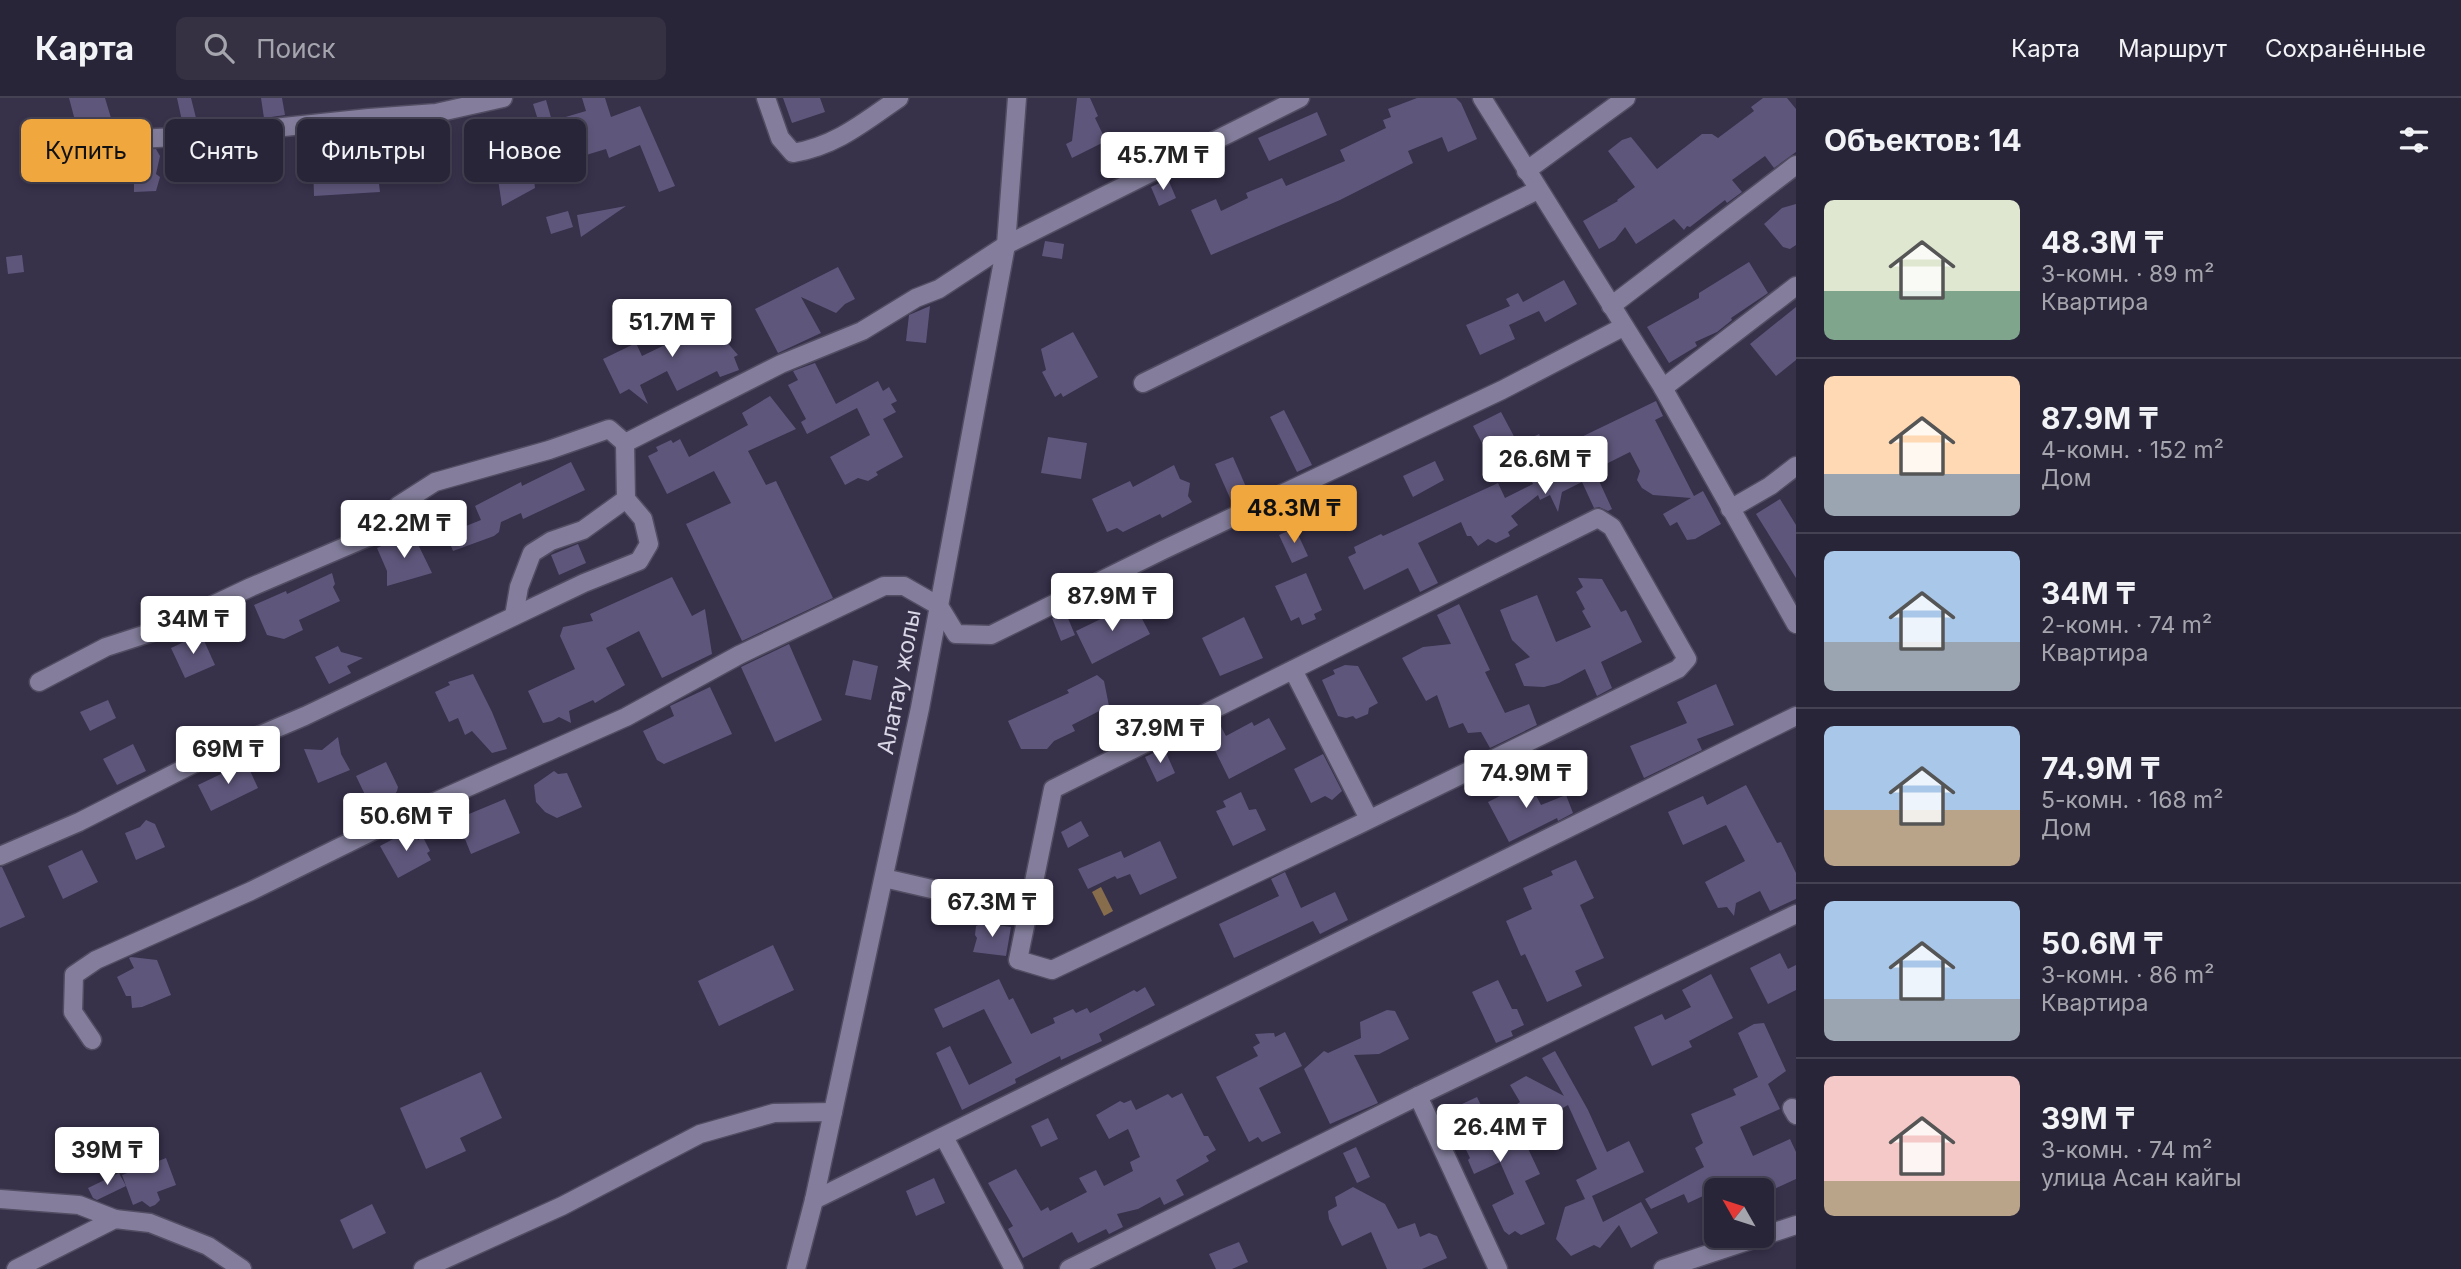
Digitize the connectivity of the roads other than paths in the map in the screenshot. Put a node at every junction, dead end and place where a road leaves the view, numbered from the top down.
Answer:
1 (503, 98) edge
2 (766, 98) edge
3 (899, 98) edge
4 (1017, 98) edge
5 (1300, 98) edge
6 (1482, 98) edge
7 (1626, 98) edge
8 (151, 138) edge
9 (1796, 165) edge
10 (1526, 171) junction
11 (1538, 190) junction
12 (1006, 245) junction
13 (1796, 286) edge
14 (1611, 306) junction
15 (1623, 327) junction
16 (1143, 383) dead end
17 (1663, 388) junction
18 (625, 443) junction
19 (1796, 466) edge
20 (626, 499) junction
21 (1730, 509) junction
22 (939, 606) junction
23 (514, 616) junction
24 (1796, 624) edge
25 (1293, 670) junction
26 (39, 682) dead end
27 (1796, 716) edge
28 (1369, 819) junction
29 (0, 856) edge
30 (884, 878) junction
31 (1027, 911) junction
32 (1796, 914) edge
33 (92, 1040) dead end
34 (1418, 1096) junction
35 (833, 1112) junction
36 (944, 1137) junction
37 (3, 1197) edge
38 (814, 1200) junction
39 (115, 1219) junction
40 (1796, 1225) edge
41 (16, 1269) edge
42 (242, 1269) edge
43 (423, 1269) edge
44 (796, 1269) edge
45 (1014, 1269) edge
46 (1069, 1269) edge
47 (1498, 1269) edge
48 (1663, 1269) edge

1 - 8 street
2 - 3 street
4 - 12 street, Алатау жолы
5 - 12 street
6 - 10 street
7 - 10 street
9 - 14 street
10 - 11 street
11 - 14 street
11 - 16 street
12 - 18 street
12 - 22 street, Алатау жолы
13 - 17 street
14 - 15 street
15 - 17 street
15 - 22 street
17 - 21 street
18 - 20 street
18 - 26 street
19 - 21 street
20 - 23 street
20 - 23 street
21 - 24 street
22 - 30 street, Алатау жолы
22 - 33 street
23 - 29 street
25 - 28 street
25 - 28 street
25 - 31 street
27 - 36 street
28 - 31 street
30 - 31 street
30 - 35 street, Алатау жолы
32 - 34 street
34 - 46 street
34 - 47 street
35 - 38 street, Алатау жолы
35 - 43 street
36 - 38 street
36 - 45 street
37 - 39 street
38 - 44 street, Алатау жолы
39 - 41 street
39 - 42 street
40 - 48 street

